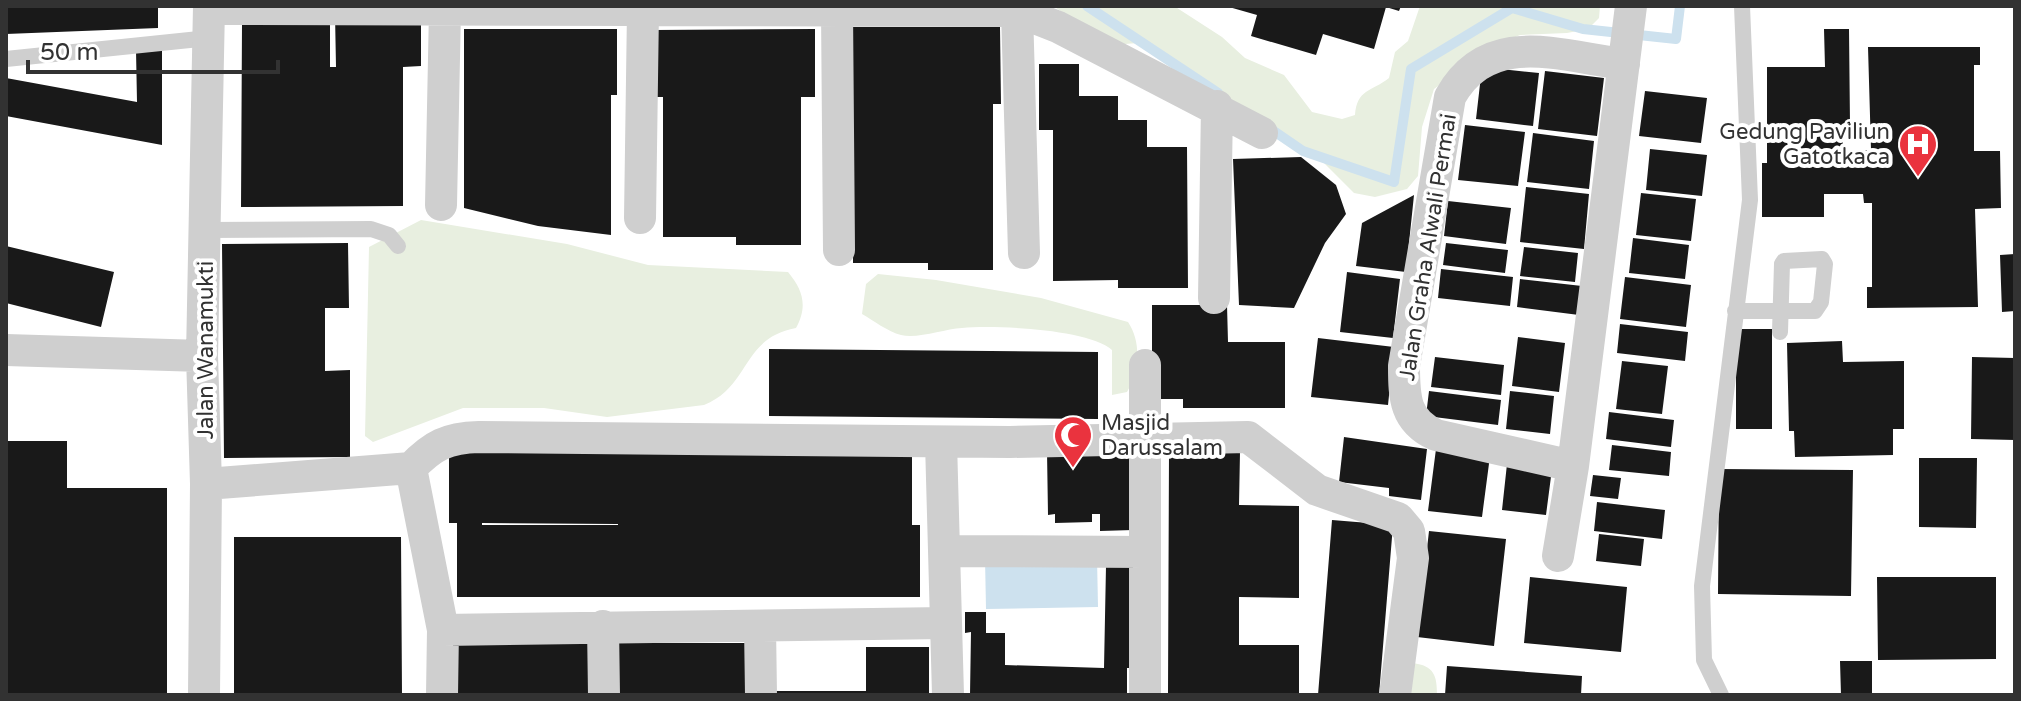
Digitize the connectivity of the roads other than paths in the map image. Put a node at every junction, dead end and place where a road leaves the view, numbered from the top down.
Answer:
1 (1631, 6) edge
2 (1742, 6) edge
3 (445, 9) junction
4 (643, 10) junction
5 (837, 10) junction
6 (1017, 11) junction
7 (209, 18) edge
8 (1625, 54) junction
9 (6, 59) edge
10 (1217, 106) junction
11 (1262, 133) dead end
12 (441, 205) dead end
13 (640, 218) dead end
14 (205, 230) junction
15 (398, 246) dead end
16 (839, 250) dead end
17 (1024, 253) dead end
18 (1214, 298) dead end
19 (1735, 311) junction
20 (1780, 332) dead end
21 (6, 350) edge
22 (202, 356) junction
23 (1145, 365) dead end
24 (1146, 440) junction
25 (941, 442) junction
26 (1573, 466) junction
27 (411, 468) junction
28 (206, 484) junction
29 (944, 551) junction
30 (1145, 552) junction
31 (1558, 556) dead end
32 (946, 623) junction
33 (603, 626) junction
34 (760, 626) junction
35 (443, 630) junction
36 (204, 695) edge
37 (442, 695) edge
38 (604, 695) edge
39 (761, 695) edge
40 (948, 695) edge
41 (1145, 695) edge
42 (1395, 695) edge
43 (1721, 695) edge

1 - 8 street
2 - 19 lane
3 - 4 street
3 - 7 street
3 - 12 street
4 - 5 street
4 - 13 street
5 - 6 street
5 - 16 street
6 - 10 street
6 - 17 street
7 - 9 lane
7 - 14 street, Jalan Wanamukti
8 - 26 street
8 - 26 street, Jalan Graha Alwali Permai
10 - 11 street
10 - 18 street
14 - 15 lane
14 - 22 street, Jalan Wanamukti
19 - 20 lane
19 - 43 lane
21 - 22 street
22 - 28 street, Jalan Wanamukti
23 - 24 street
24 - 25 street
24 - 30 street
24 - 42 street
25 - 27 street
25 - 29 street
26 - 31 street
27 - 28 street
27 - 35 street
28 - 36 street, Jalan Wanamukti
29 - 30 street
29 - 32 street
30 - 41 street
32 - 34 street
32 - 40 street
33 - 34 street
33 - 35 street
33 - 38 street
34 - 39 street
35 - 37 street

